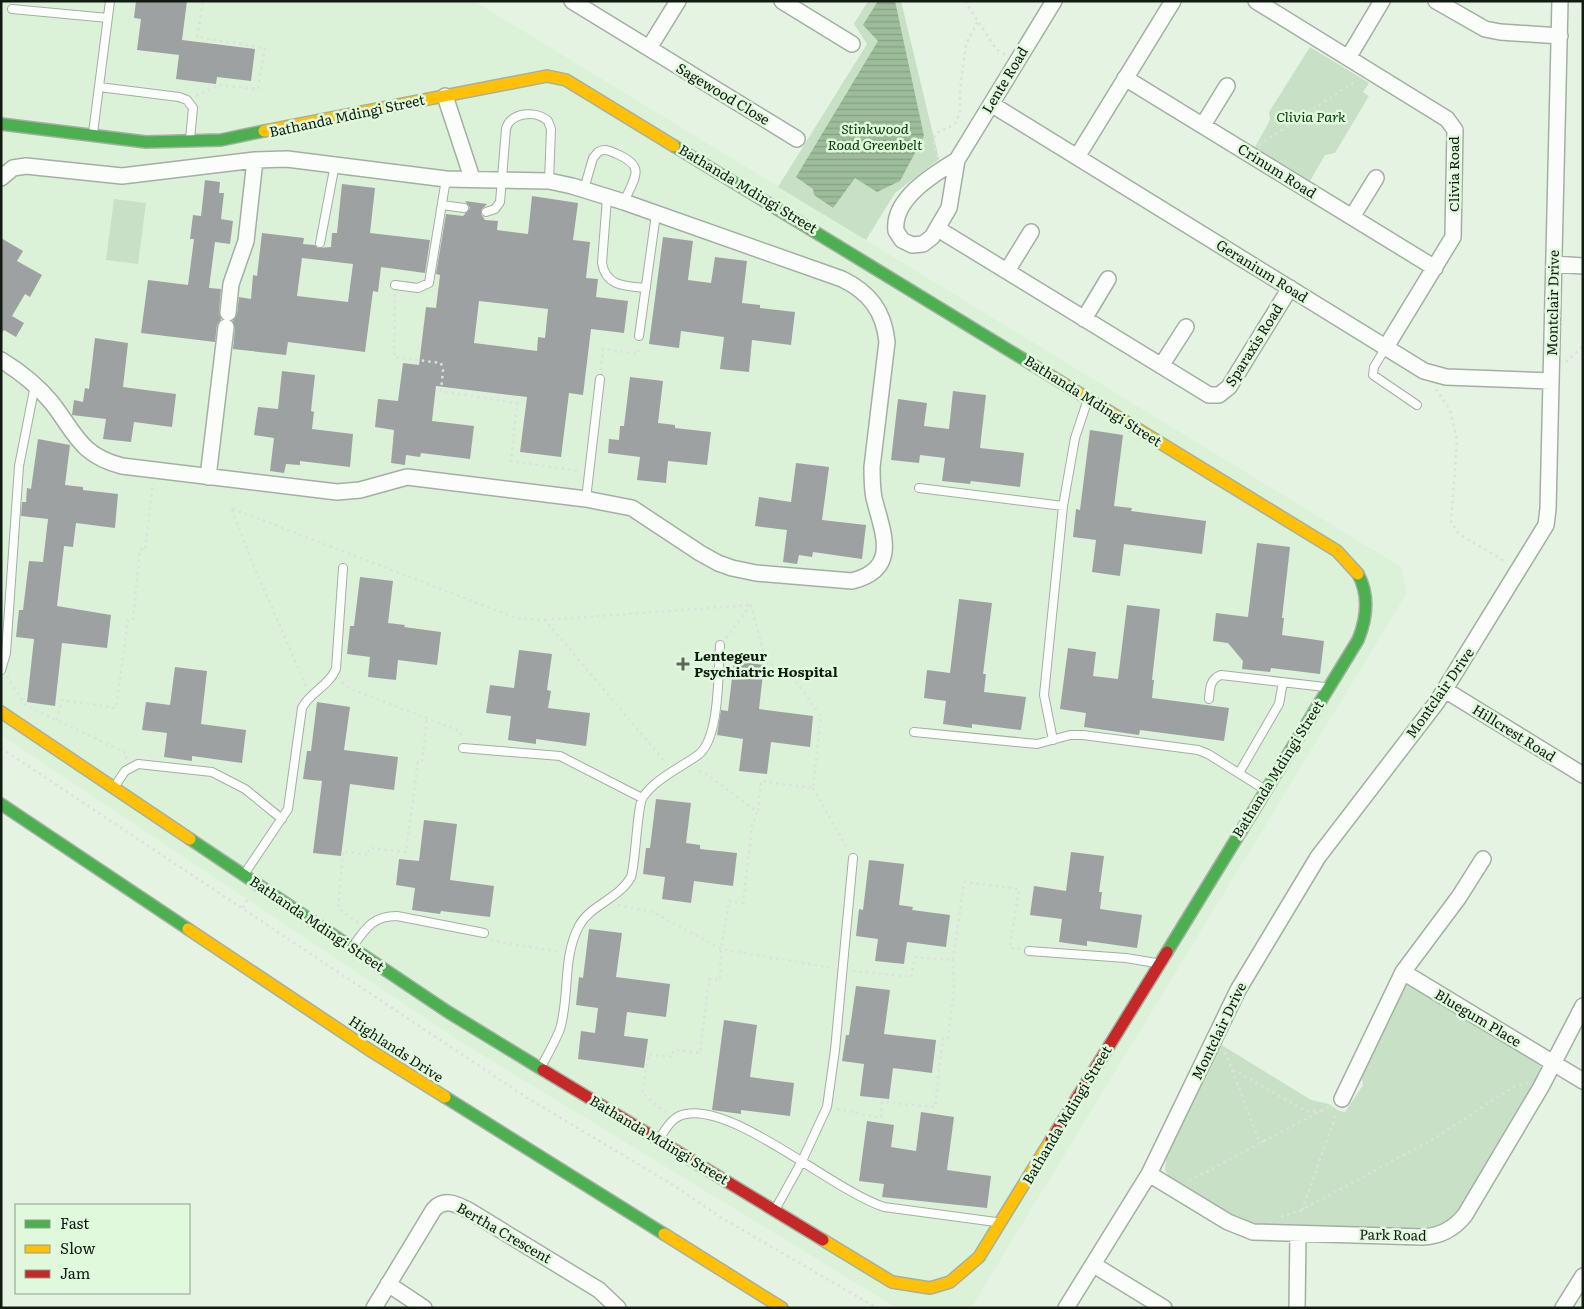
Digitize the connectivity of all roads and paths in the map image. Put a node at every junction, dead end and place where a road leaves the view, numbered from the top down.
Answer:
1 (110, 1) edge
2 (203, 1) edge
3 (572, 1) edge
4 (678, 1) edge
5 (782, 1) edge
6 (965, 1) edge
7 (1054, 1) edge
8 (1173, 1) edge
9 (1256, 1) edge
10 (1382, 1) edge
11 (1436, 1) edge
12 (1560, 1) edge
13 (12, 9) dead end
14 (108, 18) junction
15 (978, 21) junction
16 (1560, 36) junction
17 (852, 44) dead end
18 (649, 48) junction
19 (1348, 58) junction
20 (1016, 62) junction
21 (1362, 76) dead end
22 (1126, 78) junction
23 (1227, 86) dead end
24 (99, 87) junction
25 (445, 96) junction
26 (187, 100) junction
27 (991, 104) junction
28 (1, 124) edge
29 (1202, 125) junction
30 (92, 135) junction
31 (797, 139) dead end
32 (189, 142) junction
33 (1254, 148) dead end
34 (1076, 157) junction
35 (255, 160) junction
36 (957, 160) junction
37 (335, 164) junction
38 (942, 169) junction
39 (1, 178) edge
40 (472, 178) junction
41 (1376, 178) dead end
42 (446, 179) junction
43 (503, 180) junction
44 (549, 181) junction
45 (584, 190) junction
46 (607, 198) junction
47 (624, 202) junction
48 (442, 205) junction
49 (464, 208) dead end
50 (486, 212) dead end
51 (656, 214) junction
52 (1352, 217) junction
53 (938, 229) junction
54 (1031, 232) dead end
55 (320, 243) dead end
56 (1554, 264) junction
57 (1583, 266) edge
58 (1434, 268) junction
59 (1007, 271) junction
60 (1108, 279) dead end
61 (395, 285) joint
62 (646, 288) junction
63 (1290, 288) junction
64 (1084, 319) junction
65 (1186, 326) dead end
66 (640, 336) joint
67 (1386, 347) junction
68 (1, 360) edge
69 (1161, 366) junction
70 (1424, 371) junction
71 (600, 379) joint
72 (1551, 380) junction
73 (35, 385) junction
74 (1088, 398) junction
75 (1417, 405) dead end
76 (155, 470) junction
77 (589, 472) junction
78 (208, 476) junction
79 (919, 488) dead end
80 (586, 499) junction
81 (1063, 506) junction
82 (343, 568) dead end
83 (1520, 570) junction
84 (751, 605) junction
85 (545, 620) junction
86 (720, 646) joint
87 (2, 669) edge
88 (334, 675) junction
89 (1283, 682) junction
90 (1329, 687) junction
91 (1445, 690) junction
92 (316, 691) junction
93 (1209, 700) dead end
94 (1, 712) edge
95 (428, 719) junction
96 (57, 720) junction
97 (914, 732) dead end
98 (1053, 740) junction
99 (1, 748) edge
100 (464, 748) joint
101 (684, 764) junction
102 (126, 771) junction
103 (674, 772) junction
104 (1239, 773) junction
105 (1583, 775) edge
106 (113, 787) junction
107 (813, 788) junction
108 (1266, 790) junction
109 (642, 798) junction
110 (1, 804) edge
111 (758, 812) junction
112 (282, 819) junction
113 (853, 858) joint
114 (1483, 859) dead end
115 (244, 875) junction
116 (366, 928) junction
117 (484, 933) joint
118 (352, 947) junction
119 (1029, 951) dead end
120 (570, 953) junction
121 (953, 960) dead end
122 (1159, 964) junction
123 (1402, 972) junction
124 (1583, 1006) edge
125 (1212, 1043) junction
126 (1554, 1064) junction
127 (540, 1068) junction
128 (1232, 1069) junction
129 (1583, 1082) edge
130 (1541, 1087) junction
131 (1342, 1099) junction
132 (827, 1107) junction
133 (1322, 1111) junction
134 (673, 1119) junction
135 (658, 1140) junction
136 (1265, 1142) junction
137 (802, 1161) junction
138 (1149, 1174) junction
139 (1180, 1193) junction
140 (774, 1210) junction
141 (1302, 1210) junction
142 (1001, 1222) junction
143 (1264, 1233) junction
144 (1298, 1234) junction
145 (1094, 1265) junction
146 (1583, 1276) edge
147 (388, 1284) junction
148 (374, 1308) edge
149 (424, 1308) edge
150 (618, 1308) edge
151 (782, 1308) edge
152 (877, 1308) edge
153 (1066, 1308) edge
154 (1164, 1308) edge
155 (1297, 1308) edge
156 (1563, 1308) edge

1 - 14 lane
2 - 26 path
3 - 18 street, Sagewood Close
4 - 18 street
5 - 17 street
6 - 15 path
7 - 20 street, Lente Road
8 - 22 street
9 - 19 street, Clivia Road
10 - 19 street
11 - 16 street
12 - 16 street, Montclair Drive
13 - 14 lane
14 - 24 lane
15 - 20 path
15 - 38 path
16 - 56 street, Montclair Drive
18 - 31 street, Sagewood Close
19 - 58 street, Clivia Road
20 - 27 street, Lente Road
21 - 33 path
22 - 29 street, Crinum Road
22 - 34 street
23 - 29 street
24 - 26 lane
24 - 30 lane
25 - 32 street, Bathanda Mdingi Street
25 - 40 street
25 - 74 street, Bathanda Mdingi Street
26 - 32 lane
27 - 34 street, Geranium Road
27 - 36 street, Lente Road
28 - 30 street, Bathanda Mdingi Street
29 - 52 street, Crinum Road
30 - 32 street, Bathanda Mdingi Street
34 - 63 street, Geranium Road
35 - 37 street, Bathanda Mdingi Street
35 - 39 street, Bathanda Mdingi Street
35 - 78 street
36 - 38 street, Lente Road
36 - 53 street, Lente Road
37 - 42 street, Bathanda Mdingi Street
37 - 55 lane
38 - 53 street, Lente Road
40 - 42 street, Bathanda Mdingi Street
40 - 43 street, Bathanda Mdingi Street
41 - 52 street
42 - 48 lane
43 - 44 street, Bathanda Mdingi Street
43 - 44 lane
43 - 50 lane
44 - 45 street, Bathanda Mdingi Street
45 - 46 street, Bathanda Mdingi Street
45 - 47 lane
46 - 47 street, Bathanda Mdingi Street
46 - 62 lane
47 - 51 street, Bathanda Mdingi Street
48 - 49 lane
48 - 61 lane
51 - 62 lane
51 - 80 street, Bathanda Mdingi Street
52 - 58 street, Crinum Road
53 - 59 street, Sparaxis Road
54 - 59 street
56 - 57 street
56 - 72 street, Montclair Drive
58 - 67 street, Clivia Road
59 - 64 street, Sparaxis Road
60 - 64 street
61 - 77 path
62 - 66 lane
63 - 67 street, Geranium Road
63 - 69 street, Sparaxis Road
64 - 69 street, Sparaxis Road
65 - 69 street
66 - 71 path
67 - 70 street, Geranium Road
67 - 75 lane
68 - 73 street, Bathanda Mdingi Street
70 - 72 street, Geranium Road
70 - 83 path
71 - 77 lane
72 - 83 street, Montclair Drive
73 - 76 street, Bathanda Mdingi Street
73 - 87 lane
74 - 81 lane
74 - 90 street, Bathanda Mdingi Street
76 - 78 street, Bathanda Mdingi Street
76 - 96 path
77 - 80 lane
78 - 80 street, Bathanda Mdingi Street
79 - 81 lane
81 - 98 lane
82 - 88 lane
83 - 91 street, Montclair Drive
84 - 85 path
84 - 86 path
84 - 107 path
85 - 92 path
85 - 103 path
86 - 101 lane
87 - 96 path
88 - 92 lane
88 - 95 path
89 - 90 lane
89 - 93 lane
89 - 104 lane
90 - 108 street, Bathanda Mdingi Street
91 - 105 street, Hillcrest Road
91 - 125 street, Montclair Drive
92 - 112 lane
94 - 106 street, Bathanda Mdingi Street
95 - 100 path
95 - 116 path
96 - 102 path
97 - 98 lane
98 - 104 lane
99 - 152 path
100 - 109 lane
101 - 103 lane
101 - 111 path
102 - 106 lane
102 - 112 lane
103 - 109 lane
104 - 108 lane
106 - 115 street, Bathanda Mdingi Street
107 - 111 path
107 - 113 path
108 - 122 street, Bathanda Mdingi Street
109 - 120 lane
110 - 151 street, Highlands Drive
111 - 134 path
112 - 115 lane
113 - 132 lane
114 - 123 street
115 - 118 street, Bathanda Mdingi Street
116 - 117 lane
116 - 118 lane
117 - 120 path
118 - 127 street, Bathanda Mdingi Street
119 - 122 lane
120 - 127 lane
121 - 132 path
122 - 142 street, Bathanda Mdingi Street
123 - 126 street, Bluegum Place
123 - 131 street
124 - 126 street, Park Road
125 - 128 path
125 - 138 street, Montclair Drive
126 - 129 street, Bluegum Place
126 - 130 street, Park Road
127 - 135 street, Bathanda Mdingi Street
128 - 133 path
128 - 136 path
130 - 141 path
130 - 144 street, Park Road
131 - 133 path
131 - 141 path
132 - 137 lane
133 - 136 path
134 - 135 lane
134 - 137 lane
135 - 140 street, Bathanda Mdingi Street
136 - 139 path
137 - 140 lane
137 - 142 lane
138 - 139 street, Park Road
138 - 145 street, Montclair Drive
139 - 143 street, Park Road
140 - 142 street, Bathanda Mdingi Street
141 - 143 path
143 - 144 street, Park Road
144 - 155 street
145 - 153 street, Montclair Drive
145 - 154 street
146 - 156 street
147 - 148 street, Bertha Crescent
147 - 149 street
147 - 150 street, Bertha Crescent

